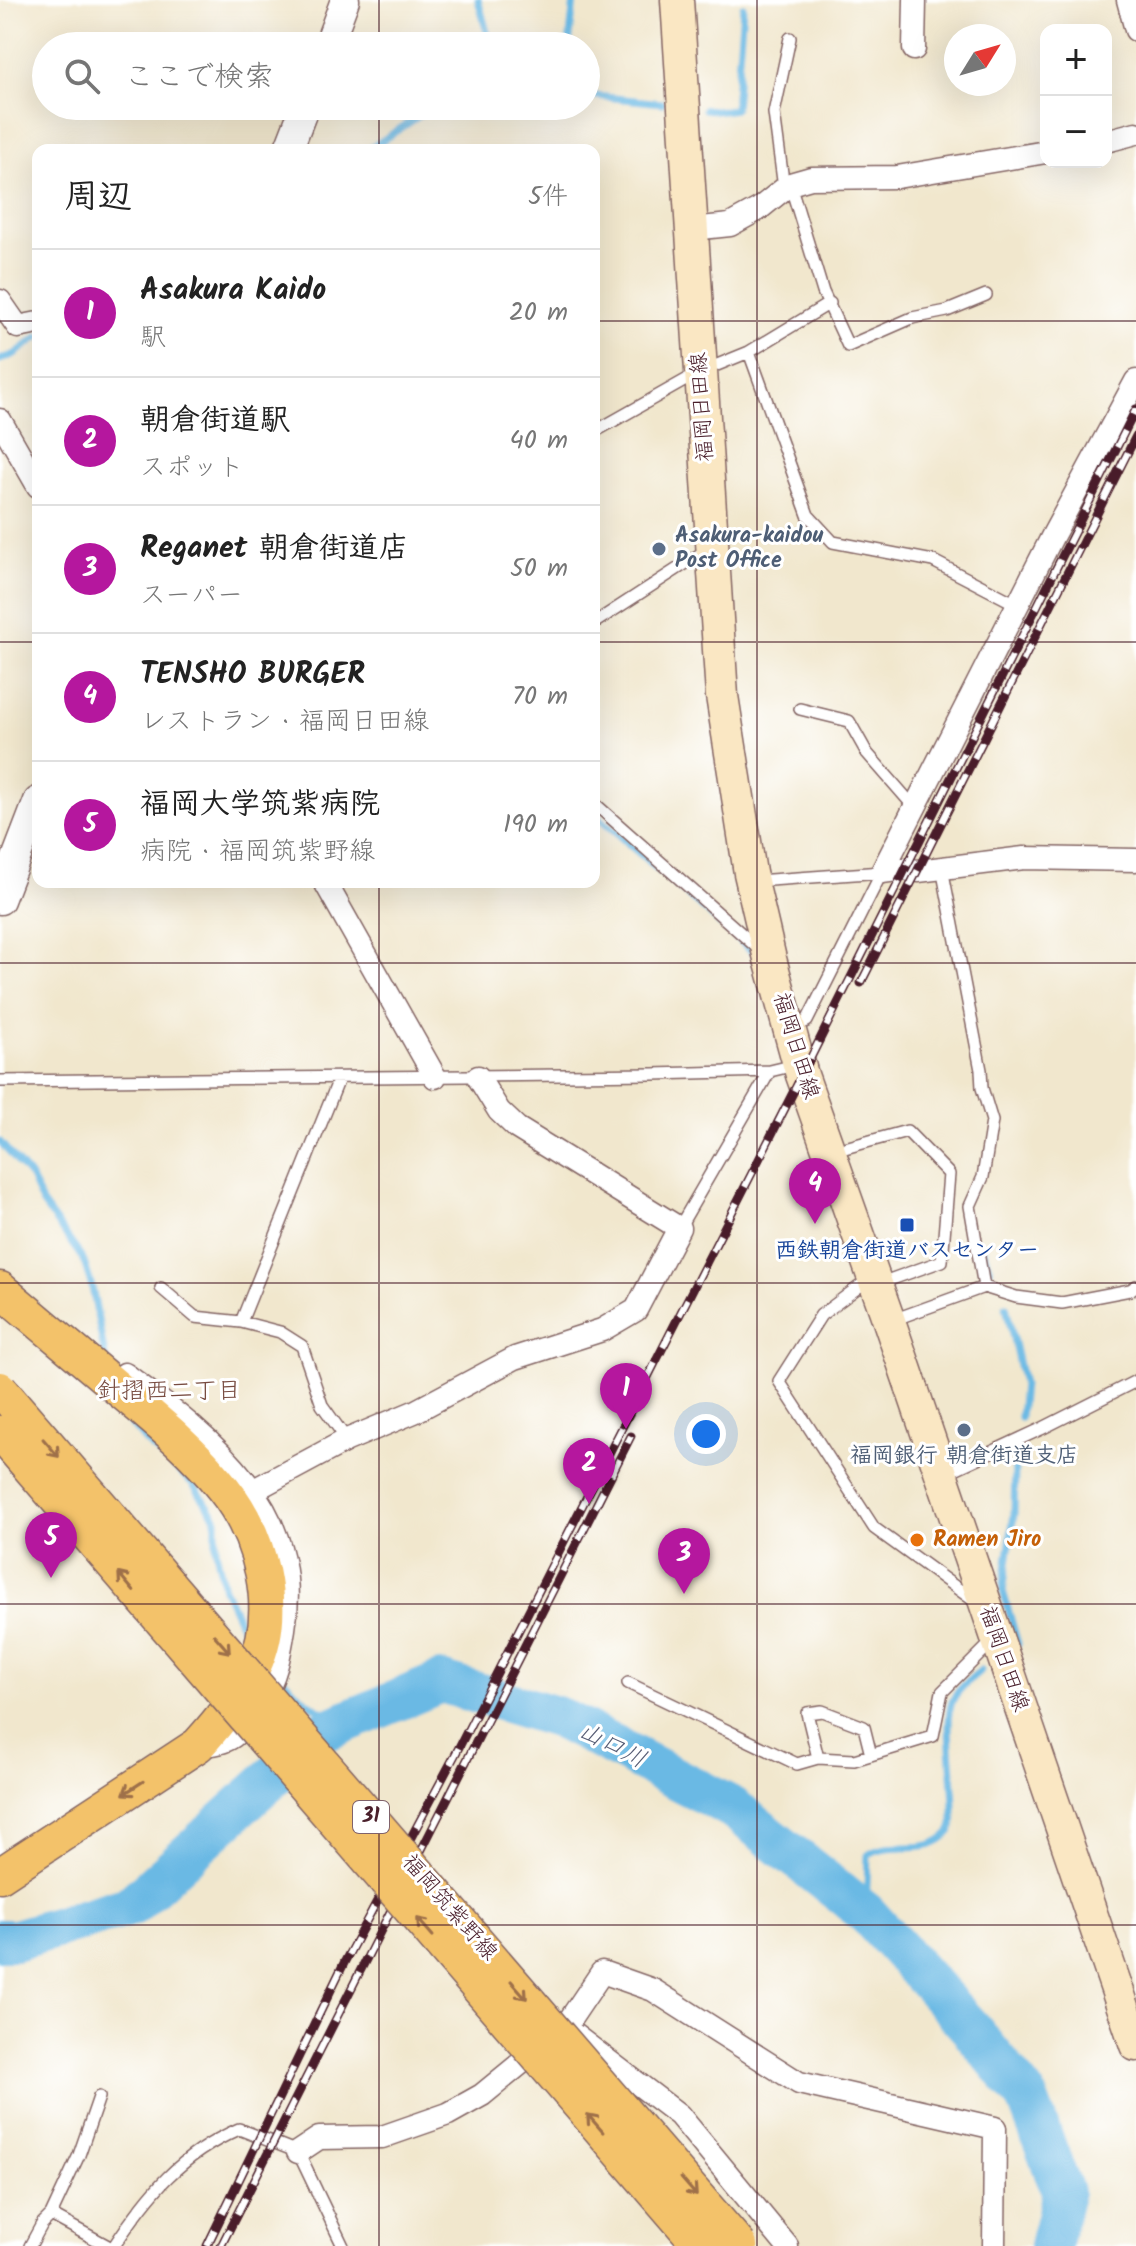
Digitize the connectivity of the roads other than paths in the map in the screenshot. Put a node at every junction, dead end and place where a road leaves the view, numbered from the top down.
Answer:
1 (345, 0) edge
2 (677, 0) edge
3 (915, 0) edge
4 (1128, 0) edge
5 (1136, 30) edge
6 (333, 32) edge
7 (790, 38) dead end
8 (914, 49) dead end
9 (300, 120) edge
10 (1136, 133) edge
11 (1112, 139) edge
12 (290, 144) edge
13 (1040, 153) edge
14 (787, 186) junction
15 (692, 229) junction
16 (986, 295) dead end
17 (0, 301) edge
18 (830, 303) junction
19 (32, 324) edge
20 (749, 352) junction
21 (700, 372) junction
22 (1136, 381) edge
23 (0, 420) edge
24 (600, 429) edge
25 (32, 476) edge
26 (711, 547) junction
27 (1018, 605) junction
28 (600, 619) edge
29 (800, 709) dead end
30 (600, 808) edge
31 (915, 809) junction
32 (32, 817) edge
33 (1136, 860) edge
34 (942, 868) junction
35 (882, 872) junction
36 (752, 881) junction
37 (328, 888) edge
38 (0, 900) edge
39 (770, 959) junction
40 (789, 1030) junction
41 (785, 1068) junction
42 (435, 1077) junction
43 (478, 1077) junction
44 (339, 1079) junction
45 (0, 1081) edge
46 (829, 1152) junction
47 (679, 1228) junction
48 (0, 1270) edge
49 (874, 1281) junction
50 (1136, 1286) edge
51 (984, 1287) junction
52 (161, 1288) dead end
53 (0, 1289) edge
54 (889, 1321) junction
55 (241, 1322) junction
56 (1136, 1381) edge
57 (0, 1389) edge
58 (0, 1433) edge
59 (347, 1440) junction
60 (942, 1475) junction
61 (254, 1490) junction
62 (991, 1624) junction
63 (628, 1683) dead end
64 (198, 1745) junction
65 (871, 1755) junction
66 (818, 1758) junction
67 (0, 1875) edge
68 (565, 2027) junction
69 (1136, 2045) edge
70 (99, 2097) dead end
71 (298, 2152) junction
72 (51, 2215) junction
73 (30, 2246) edge
74 (108, 2246) edge
75 (114, 2246) edge
76 (343, 2246) edge
77 (701, 2246) edge
78 (740, 2246) edge
79 (787, 2246) edge
80 (994, 2246) edge

1 - 6 street
2 - 15 main road, 福岡日田線
3 - 8 street
4 - 5 street
7 - 14 lane
9 - 12 street
10 - 11 street
13 - 14 street
14 - 15 street
14 - 18 lane
15 - 21 main road, 福岡日田線
16 - 18 lane
17 - 19 street
18 - 20 lane
20 - 21 lane
20 - 27 lane
21 - 24 lane
21 - 26 main road, 福岡日田線
22 - 27 street
23 - 25 street
26 - 28 lane
26 - 36 main road, 福岡日田線
27 - 31 street
29 - 31 lane
30 - 39 lane
31 - 35 street
32 - 38 street
33 - 34 street
34 - 35 street
34 - 51 lane
35 - 36 lane
35 - 40 lane
36 - 39 main road, 福岡日田線
37 - 42 street
39 - 40 main road, 福岡日田線
40 - 41 main road, 福岡日田線
41 - 43 lane
41 - 46 main road, 福岡日田線
41 - 47 lane
42 - 43 lane
42 - 44 lane
43 - 47 street
44 - 45 lane
44 - 55 lane
46 - 49 main road, 福岡日田線
46 - 49 lane
47 - 59 street
48 - 61 street
49 - 54 main road, 福岡日田線
49 - 62 lane
50 - 51 lane
51 - 54 lane
52 - 55 lane
53 - 64 main road
54 - 60 main road, 福岡日田線
55 - 59 lane
56 - 60 lane
57 -> 78 main road, 福岡筑紫野線 / 31, bridge
77 -> 58 main road, 福岡筑紫野線 / 31, bridge
59 - 61 street
60 - 62 main road, 福岡日田線
61 - 64 street
62 - 65 lane
62 - 69 main road, 福岡日田線
63 - 66 lane
64 -> 67 main road
65 - 66 lane
65 - 66 lane
68 - 71 street
68 - 79 street
68 - 80 street
70 - 72 lane
71 - 75 lane
71 - 76 lane
72 - 73 lane
72 - 74 lane

